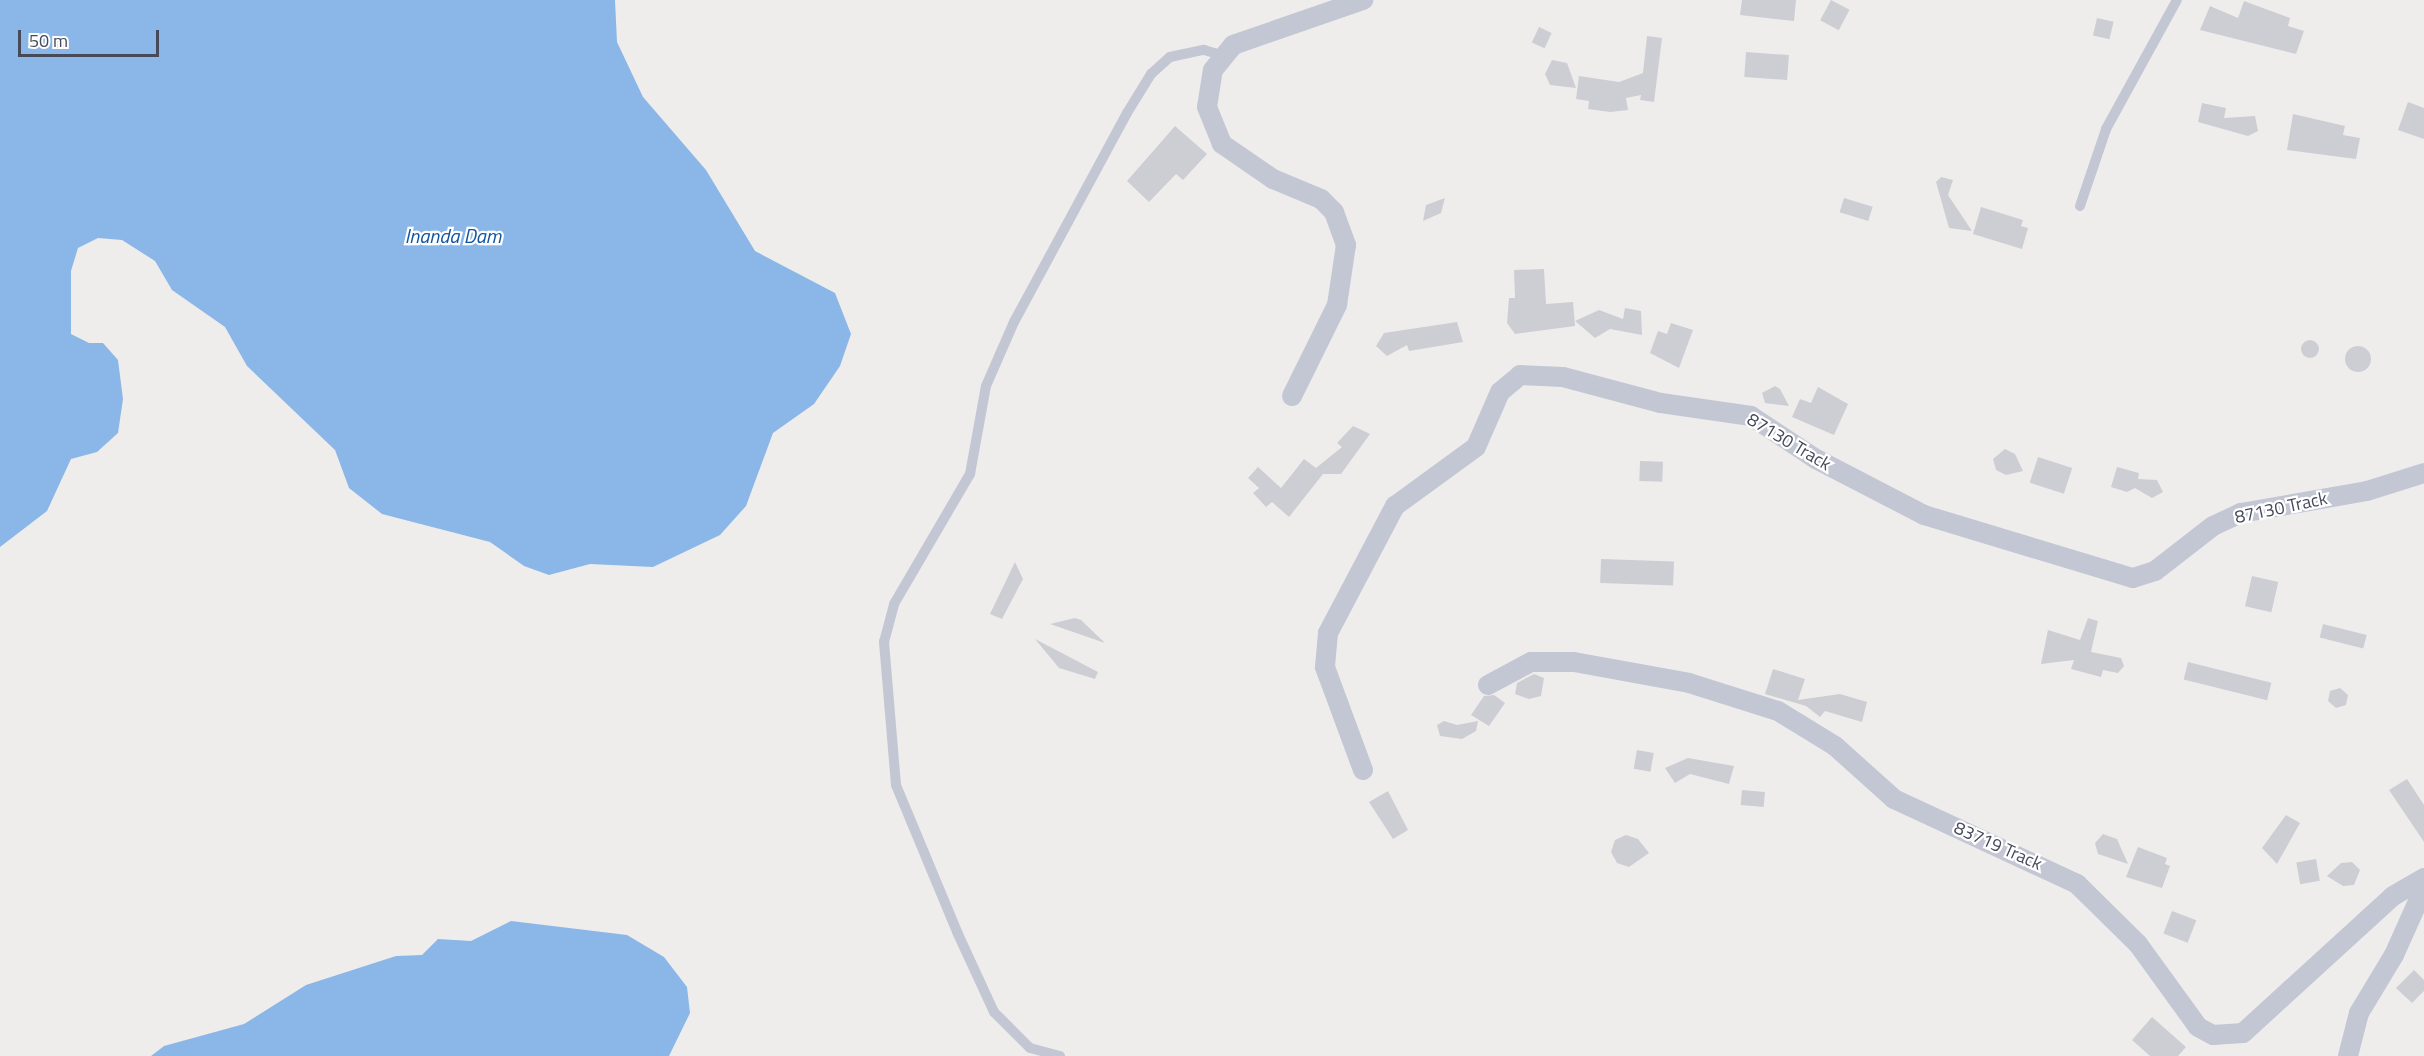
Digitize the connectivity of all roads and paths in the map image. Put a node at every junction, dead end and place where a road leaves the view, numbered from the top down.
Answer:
1 (1363, 0) edge
2 (2177, 0) edge
3 (1221, 55) junction
4 (2080, 206) dead end
5 (1292, 396) dead end
6 (2424, 473) edge
7 (1488, 685) dead end
8 (1363, 770) dead end
9 (2424, 878) edge
10 (2424, 888) edge
11 (1060, 1056) edge
12 (2348, 1056) edge

1 - 3 street
2 - 4 lane
3 - 5 street
3 - 11 lane
6 - 8 street, 87130 Track
7 - 9 street, 83719 Track
10 - 12 street

